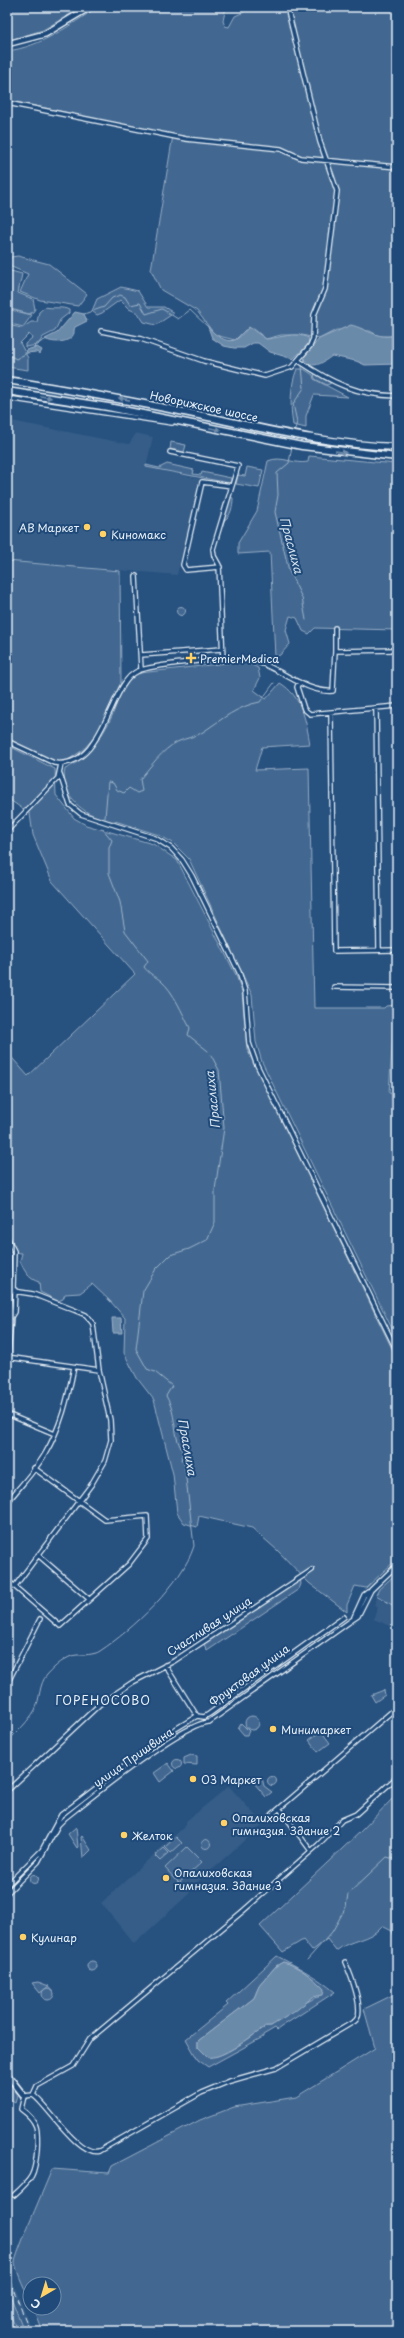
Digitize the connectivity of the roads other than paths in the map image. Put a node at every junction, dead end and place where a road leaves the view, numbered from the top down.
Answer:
1 (90, 7) edge
2 (287, 7) edge
3 (7, 44) edge
4 (7, 103) edge
5 (327, 160) junction
6 (397, 167) edge
7 (101, 331) dead end
8 (299, 361) junction
9 (7, 380) edge
10 (7, 391) edge
11 (397, 396) edge
12 (7, 398) edge
13 (200, 426) junction
14 (397, 447) edge
15 (170, 452) dead end
16 (397, 457) edge
17 (232, 486) junction
18 (220, 567) junction
19 (136, 576) dead end
20 (335, 628) dead end
21 (222, 649) junction
22 (397, 650) edge
23 (335, 651) junction
24 (141, 654) junction
25 (223, 660) junction
26 (141, 669) junction
27 (300, 682) junction
28 (397, 706) edge
29 (376, 708) junction
30 (331, 714) junction
31 (7, 740) edge
32 (61, 764) junction
33 (60, 774) junction
34 (7, 831) edge
35 (379, 950) junction
36 (397, 950) edge
37 (334, 987) dead end
38 (397, 988) edge
39 (7, 1238) edge
40 (11, 1290) edge
41 (397, 1351) edge
42 (8, 1357) edge
43 (74, 1367) junction
44 (99, 1370) junction
45 (7, 1372) edge
46 (7, 1414) edge
47 (55, 1434) junction
48 (34, 1468) junction
49 (7, 1494) edge
50 (12, 1497) junction
51 (78, 1500) junction
52 (7, 1504) edge
53 (38, 1555) junction
54 (397, 1565) edge
55 (312, 1570) dead end
56 (7, 1580) edge
57 (15, 1586) junction
58 (88, 1599) junction
59 (344, 1617) dead end
60 (40, 1619) dead end
61 (165, 1665) junction
62 (7, 1684) edge
63 (397, 1707) edge
64 (197, 1716) junction
65 (397, 1777) edge
66 (7, 1791) edge
67 (280, 1809) junction
68 (267, 1819) dead end
69 (311, 1851) junction
70 (7, 1885) edge
71 (7, 1893) edge
72 (345, 1962) dead end
73 (7, 2074) edge
74 (33, 2095) junction
75 (26, 2096) junction
76 (14, 2195) dead end

1 - 3 main road
2 - 5 street
4 - 5 street
5 - 6 street
5 - 8 street
7 - 8 street
8 - 11 street
14 -> 9 highway, Новорижское шоссе
10 -> 13 highway, Новорижское шоссе
12 - 13 street
13 -> 16 highway, Новорижское шоссе
15 - 17 street
17 - 18 street
17 - 18 street
18 - 21 street
19 - 24 street
20 - 23 street
21 - 24 street
21 - 25 street
22 - 23 street
23 - 27 street
24 - 26 street
25 - 26 street
25 - 27 street
26 - 32 street
27 - 30 street
28 - 29 street
29 - 30 street
29 - 35 street
30 - 35 street
31 - 32 street
32 - 33 street
33 - 34 street
33 - 41 street
35 - 36 street
37 - 38 street
39 - 40 street
40 - 42 street
40 - 44 street
42 - 43 street
42 - 45 street
43 - 44 street
43 - 47 street
44 - 51 street
46 - 47 street
47 - 48 street
48 - 50 street
48 - 51 street
49 - 50 street
50 - 52 street
51 - 53 street
51 - 58 street
53 - 57 street
53 - 58 street
54 - 71 street, улица Пришвина
55 - 61 street, Счастливая улица
56 - 57 street
57 - 58 street
59 - 64 street, Фруктовая улица
60 - 62 street
61 - 64 street
61 - 66 street, Счастливая улица
63 - 67 street
64 - 70 street, Фруктовая улица
65 - 69 street
67 - 68 street
67 - 69 street
69 - 74 street
72 - 74 street
73 - 75 street
74 - 75 street
75 - 76 street

